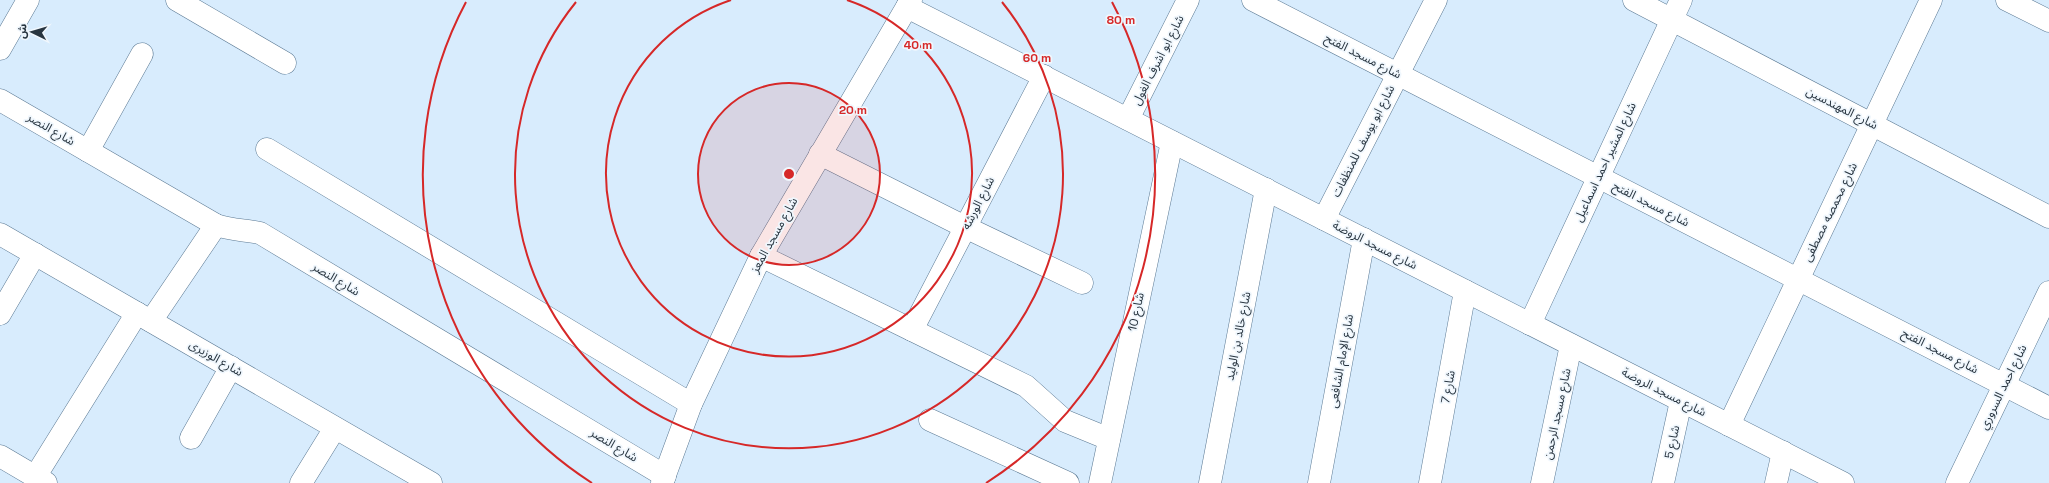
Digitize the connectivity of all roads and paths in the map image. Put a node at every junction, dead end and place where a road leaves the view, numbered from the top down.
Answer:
1 (28, 0) edge
2 (177, 0) edge
3 (1188, 0) edge
4 (1254, 0) edge
5 (1436, 0) edge
6 (1634, 0) edge
7 (1931, 0) edge
8 (2007, 0) edge
9 (909, 4) edge
10 (1676, 10) edge
11 (2049, 21) edge
12 (0, 49) edge
13 (142, 54) dead end
14 (285, 63) dead end
15 (1398, 74) junction
16 (1044, 76) junction
17 (0, 100) edge
18 (1128, 119) junction
19 (1872, 123) junction
20 (1172, 142) junction
21 (267, 149) dead end
22 (88, 151) junction
23 (820, 154) junction
24 (1598, 176) junction
25 (1266, 189) junction
26 (2049, 217) edge
27 (1324, 218) junction
28 (216, 225) junction
29 (965, 228) junction
30 (0, 234) edge
31 (1364, 239) junction
32 (35, 254) junction
33 (761, 256) junction
34 (1798, 278) junction
35 (1082, 283) dead end
36 (1465, 291) junction
37 (2049, 292) edge
38 (0, 314) edge
39 (144, 317) junction
40 (1530, 324) junction
41 (912, 330) junction
42 (1571, 345) junction
43 (231, 367) junction
44 (2005, 384) junction
45 (1681, 401) junction
46 (691, 404) junction
47 (2049, 408) edge
48 (930, 420) dead end
49 (1729, 425) junction
50 (335, 428) junction
51 (191, 438) dead end
52 (1109, 439) junction
53 (1783, 452) junction
54 (0, 456) edge
55 (663, 479) edge
56 (40, 480) edge
57 (301, 483) edge
58 (431, 483) edge
59 (1068, 483) edge
60 (1100, 483) edge
61 (1210, 483) edge
62 (1319, 483) edge
63 (1430, 483) edge
64 (1542, 483) edge
65 (1663, 483) edge
66 (1776, 483) edge
67 (1843, 483) edge
68 (1956, 483) edge

1 - 12 street
2 - 14 street
3 - 18 street, شارع ابو اشرف الغول
4 - 15 street, شارع مسجد الفتح
5 - 15 street, شارع ابو يوسف للمنظفات
6 - 10 street, شارع المهندسين
7 - 19 street, شارع محمصه مصطفى
8 - 11 street
9 - 16 street, شارع مسجد الروضة
9 - 23 street, شارع مسجد المعز
10 - 19 street, شارع المهندسين
10 - 24 street, شارع المشير احمد اسماعيل
13 - 22 street
15 - 24 street, شارع مسجد الفتح
15 - 27 street, شارع ابو يوسف للمنظفات
16 - 18 street, شارع مسجد الروضة
16 - 29 street, شارع الورشه
17 - 22 street, شارع النصر
18 - 20 street, شارع مسجد الروضة
19 - 26 street, شارع المهندسين
19 - 34 street, شارع محمصه مصطفى
20 - 25 street, شارع مسجد الروضة
20 - 52 street, شارع 10
21 - 46 street
22 - 28 street, شارع النصر
23 - 29 street
23 - 33 street, شارع مسجد المعز
24 - 34 street, شارع مسجد الفتح
24 - 40 street, شارع المشير احمد اسماعيل
25 - 27 street, شارع مسجد الروضة
25 - 61 street, شارع خالد بن الوليد
27 - 31 street, شارع مسجد الروضة
28 - 39 street
28 - 55 street, شارع النصر
29 - 35 street
29 - 41 street, شارع الورشه
30 - 32 street, شارع الوزيرى
31 - 36 street, شارع مسجد الروضة
31 - 62 street, شارع الإمام الشافعى
32 - 38 street
32 - 39 street, شارع الوزيرى
33 - 41 street
33 - 46 street, شارع مسجد المعز
34 - 44 street, شارع مسجد الفتح
34 - 49 street, شارع محمصه مصطفى
36 - 40 street, شارع مسجد الروضة
36 - 63 street, شارع 7
37 - 44 street, شارع احمد السروري
39 - 43 street, شارع الوزيرى
39 - 56 street
40 - 42 street, شارع مسجد الروضة
41 - 52 street
42 - 45 street, شارع مسجد الروضة
42 - 64 street, شارع مسجد الرحمن
43 - 50 street, شارع الوزيرى
43 - 51 street
44 - 47 street, شارع مسجد الفتح
44 - 68 street, شارع احمد السروري
45 - 49 street, شارع مسجد الروضة
45 - 65 street, شارع 5
46 - 55 street, شارع مسجد المعز
48 - 59 street
49 - 53 street, شارع مسجد الروضة
50 - 57 street
50 - 58 street, شارع الوزيرى
52 - 60 street, شارع 10
53 - 66 street
53 - 67 street, شارع مسجد الروضة
54 - 56 street

